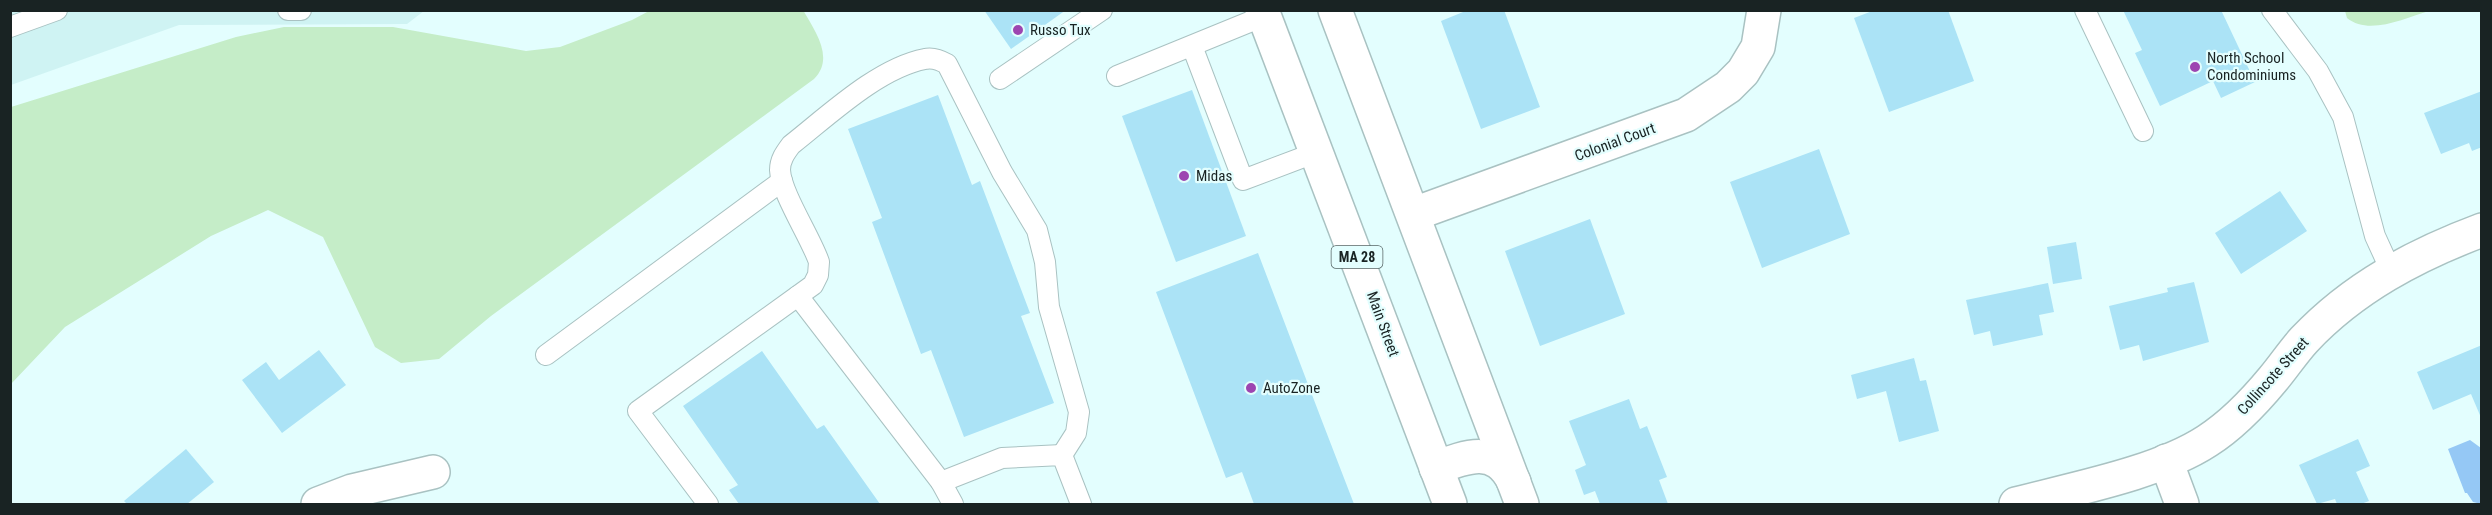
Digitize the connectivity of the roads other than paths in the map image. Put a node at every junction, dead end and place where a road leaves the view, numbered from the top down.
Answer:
1 (57, 10) edge
2 (288, 10) edge
3 (301, 10) edge
4 (1102, 10) edge
5 (1335, 10) edge
6 (1764, 10) edge
7 (2085, 10) edge
8 (2272, 10) edge
9 (1263, 13) edge
10 (10, 27) edge
11 (1192, 46) junction
12 (1117, 76) dead end
13 (1000, 79) dead end
14 (2143, 131) dead end
15 (1317, 152) junction
16 (782, 181) junction
17 (1414, 214) junction
18 (2481, 231) edge
19 (2391, 271) junction
20 (798, 296) junction
21 (546, 355) dead end
22 (1062, 455) junction
23 (2166, 461) junction
24 (1436, 468) junction
25 (433, 472) dead end
26 (941, 482) junction
27 (1519, 496) edge
28 (318, 504) edge
29 (708, 504) edge
30 (953, 504) edge
31 (1081, 504) edge
32 (1450, 504) edge
33 (2016, 504) edge
34 (2182, 504) edge

1 - 10 lane
2 - 3 lane
4 - 13 lane
5 - 17 street
6 - 17 street, Colonial Court
7 - 14 lane
8 - 19 lane
9 - 11 lane
9 - 15 street, Main Street / MA 28
11 - 12 lane
11 - 15 lane
15 - 24 street, Main Street / MA 28
16 - 20 lane
16 - 21 lane
16 - 22 lane
17 - 27 street
18 - 19 street, Collincote Street
19 - 23 street, Collincote Street
20 - 26 lane
20 - 29 lane
22 - 26 lane
22 - 31 lane
23 - 33 street, Collincote Street
23 - 34 street
24 - 27 street
24 - 32 street, Main Street / MA 28
25 - 28 street
26 - 30 lane

